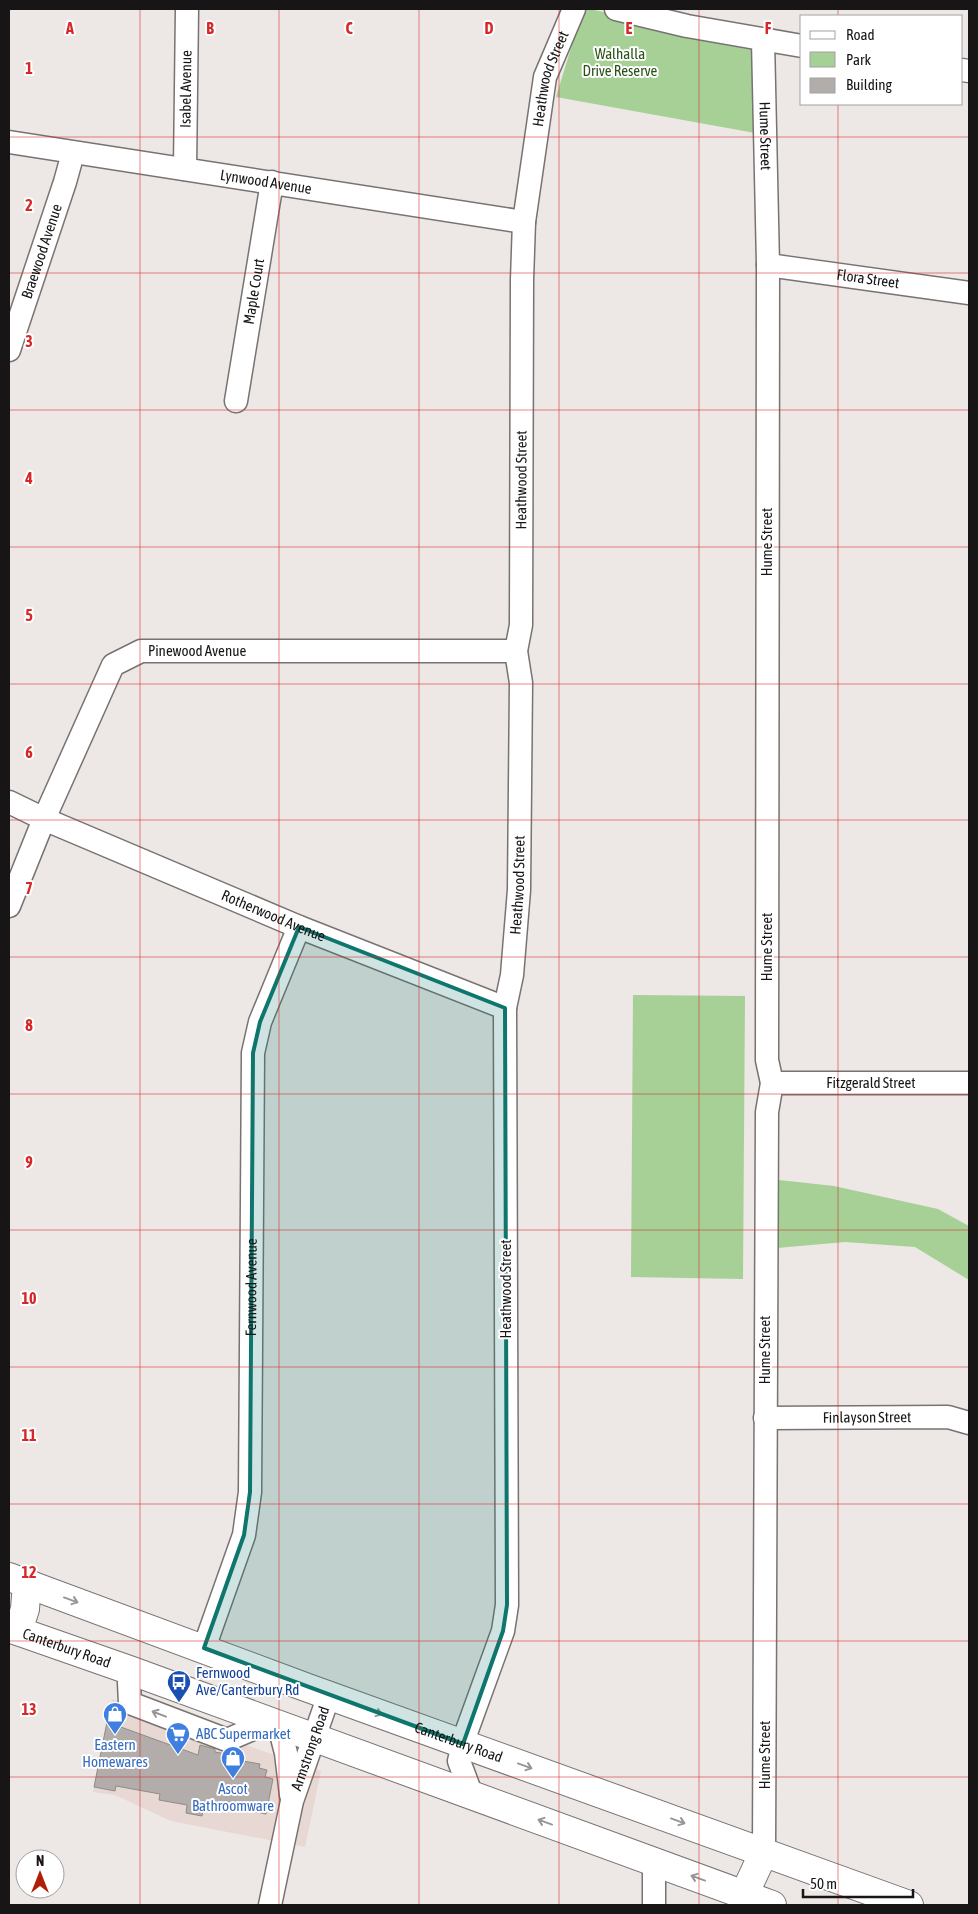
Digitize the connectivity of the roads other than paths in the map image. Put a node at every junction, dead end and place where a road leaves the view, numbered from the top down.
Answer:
1 (187, 9) edge
2 (574, 9) edge
3 (616, 9) edge
4 (667, 15) edge
5 (762, 40) junction
6 (800, 46) edge
7 (9, 142) edge
8 (73, 153) junction
9 (185, 168) junction
10 (272, 182) junction
11 (524, 222) junction
12 (768, 265) junction
13 (969, 293) edge
14 (9, 350) edge
15 (236, 401) dead end
16 (516, 652) junction
17 (9, 802) edge
18 (44, 819) junction
19 (9, 906) edge
20 (299, 927) junction
21 (505, 1008) junction
22 (772, 1083) junction
23 (969, 1083) edge
24 (765, 1418) junction
25 (969, 1423) edge
26 (20, 1581) edge
27 (13, 1629) edge
28 (204, 1648) junction
29 (329, 1695) junction
30 (274, 1724) junction
31 (315, 1739) junction
32 (461, 1752) junction
33 (425, 1778) junction
34 (472, 1796) junction
35 (292, 1801) junction
36 (764, 1852) junction
37 (654, 1862) junction
38 (744, 1895) junction
39 (270, 1905) edge
40 (654, 1905) edge
41 (772, 1905) edge
42 (909, 1905) edge

1 - 9 street, Isabel Avenue
2 - 11 street, Heathwood Street
3 - 4 street
4 - 5 street
5 - 6 street
5 - 12 street, Hume Street
7 - 8 street, Lynwood Avenue
8 - 9 street, Lynwood Avenue
8 - 14 street, Braewood Avenue
9 - 10 street, Lynwood Avenue
10 - 11 street, Lynwood Avenue
10 - 15 street, Maple Court
11 - 16 street, Heathwood Street
12 - 13 street, Flora Street
12 - 22 street, Hume Street
16 - 18 street, Pinewood Avenue
16 - 21 street, Heathwood Street
17 - 18 street
18 - 19 street, Pinewood Avenue
18 - 20 street, Rotherwood Avenue
20 - 21 street, Rotherwood Avenue
20 - 28 street, Fernwood Avenue
21 - 32 street, Heathwood Street
22 - 23 street, Fitzgerald Street
22 - 24 street, Hume Street
24 - 25 street, Finlayson Street
24 - 36 street, Hume Street
26 - 27 main road
26 -> 28 main road, Canterbury Road
30 -> 27 main road, Canterbury Road
28 - 29 main road, Canterbury Road
29 - 31 street, Armstrong Road
29 -> 32 main road, Canterbury Road
30 - 31 main road, Canterbury Road
30 - 35 street, Armstrong Road
31 - 33 main road, Canterbury Road
31 - 35 street, Armstrong Road
32 - 33 street
32 - 34 street
32 -> 36 main road, Canterbury Road
33 - 34 main road, Canterbury Road
37 -> 34 main road, Canterbury Road
35 - 39 street, Armstrong Road
36 - 38 main road
36 - 42 main road, Canterbury Road
38 -> 37 main road, Canterbury Road
37 - 40 street
38 - 41 main road, Canterbury Road

